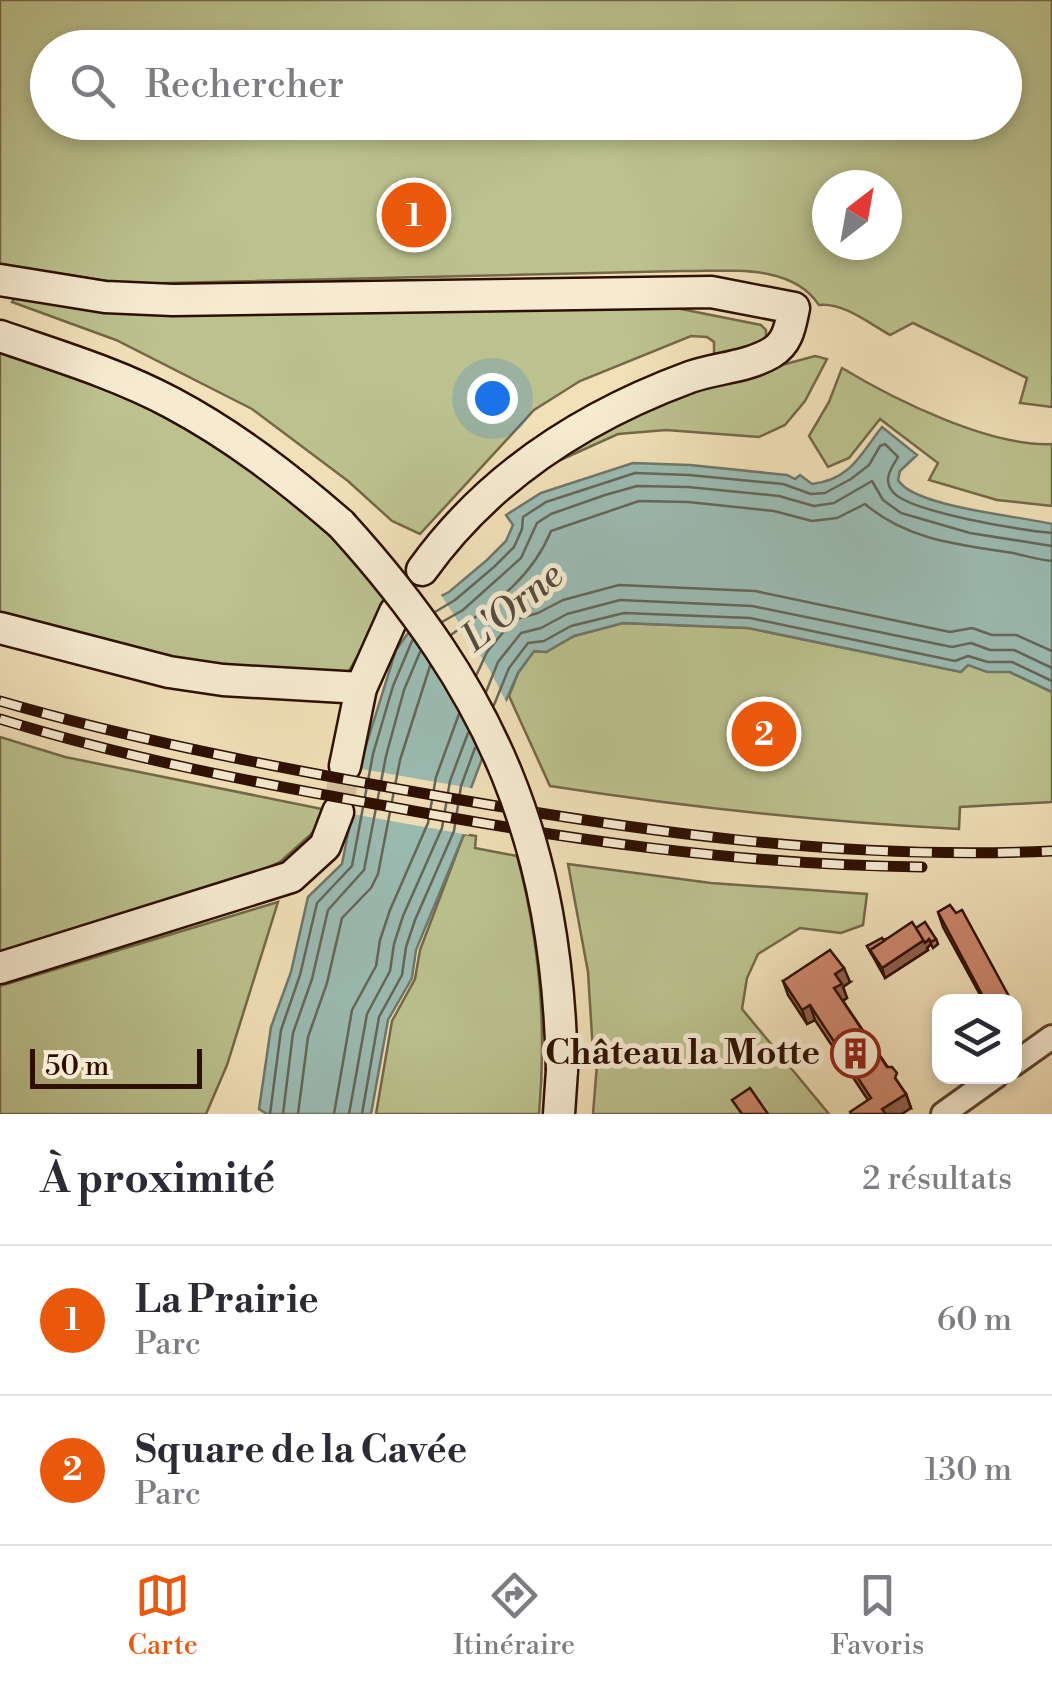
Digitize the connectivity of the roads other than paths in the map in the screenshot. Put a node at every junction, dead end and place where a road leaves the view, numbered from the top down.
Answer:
1 (0, 280) edge
2 (0, 336) edge
3 (422, 570) dead end
4 (395, 612) dead end
5 (0, 628) edge
6 (361, 688) junction
7 (346, 766) tunnel mouth
8 (338, 812) tunnel mouth
9 (0, 968) edge
10 (1052, 1036) edge
11 (1022, 1058) edge
12 (985, 1084) edge
13 (559, 1114) edge
14 (943, 1114) edge

1 - 3 main road
2 - 13 main road, bridge
4 - 6 main road
5 - 6 main road
6 - 7 main road
8 - 9 main road
10 - 11 street
12 - 14 street

